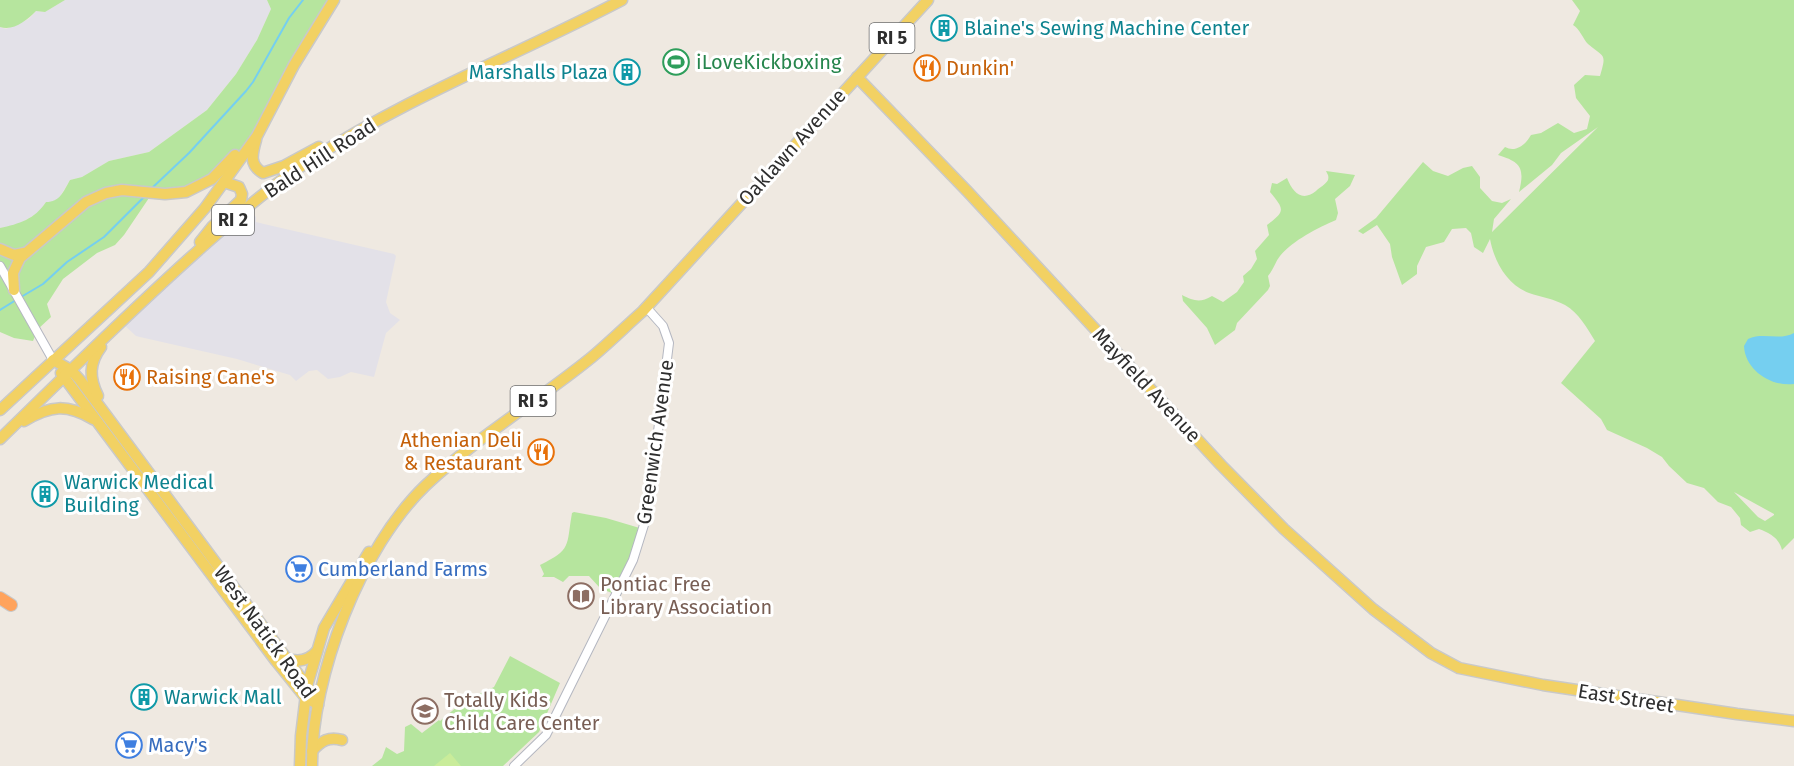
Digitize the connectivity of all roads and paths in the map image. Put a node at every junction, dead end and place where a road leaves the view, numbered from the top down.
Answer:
1 (334, 0) edge
2 (622, 0) edge
3 (928, 0) edge
4 (857, 77) junction
5 (417, 99) junction
6 (265, 120) junction
7 (257, 136) junction
8 (224, 182) junction
9 (0, 249) edge
10 (24, 253) junction
11 (0, 266) edge
12 (179, 268) junction
13 (15, 292) junction
14 (646, 307) junction
15 (130, 313) junction
16 (53, 360) junction
17 (67, 373) junction
18 (0, 410) edge
19 (96, 421) junction
20 (11, 428) junction
21 (117, 430) junction
22 (0, 439) edge
23 (386, 535) junction
24 (0, 598) edge
25 (11, 605) dead end
26 (317, 651) junction
27 (286, 658) junction
28 (1460, 668) joint
29 (306, 692) junction
30 (318, 705) junction
31 (1794, 721) edge
32 (342, 740) dead end
33 (311, 751) junction
34 (300, 766) edge
35 (312, 766) edge
36 (514, 766) edge

1 - 6 main road, RI 2
2 - 5 main road, Bald Hill Road / RI 2
3 - 4 main road, Oaklawn Avenue / RI 5
4 - 14 main road, Oaklawn Avenue / RI 5
4 - 28 main road, Mayfield Avenue
5 - 7 main road
5 - 12 main road, Bald Hill Road / RI 2
6 - 7 main road, RI 2
6 - 10 main road
7 - 8 main road, RI 2
8 - 12 main road
8 - 16 main road, RI 2
9 - 10 main road
10 - 13 main road
11 - 13 street, West Natick Road
12 - 15 main road, Bald Hill Road / RI 2
13 - 16 street, West Natick Road
14 - 23 main road, RI 5
14 - 36 street, Greenwich Avenue
15 - 17 main road, Bald Hill Road / RI 2
15 - 21 main road
16 - 17 main road, West Natick Road
16 - 18 main road, RI 2
17 - 19 main road, West Natick Road
17 - 20 main road, Bald Hill Road / RI 2
17 - 21 main road, West Natick Road
19 - 20 main road
19 - 29 main road, West Natick Road
20 - 22 main road, Bald Hill Road / RI 2
21 - 27 main road, West Natick Road
23 - 26 main road, RI 5
23 - 30 main road, RI 5
24 - 25 highway
26 - 27 main road
26 - 29 main road, RI 5
27 - 29 main road, West Natick Road
28 - 31 main road, East Street
29 - 30 main road, West Natick Road
29 - 34 main road, RI 5
30 - 33 main road, RI 5
32 - 33 main road
33 - 35 main road, RI 5

